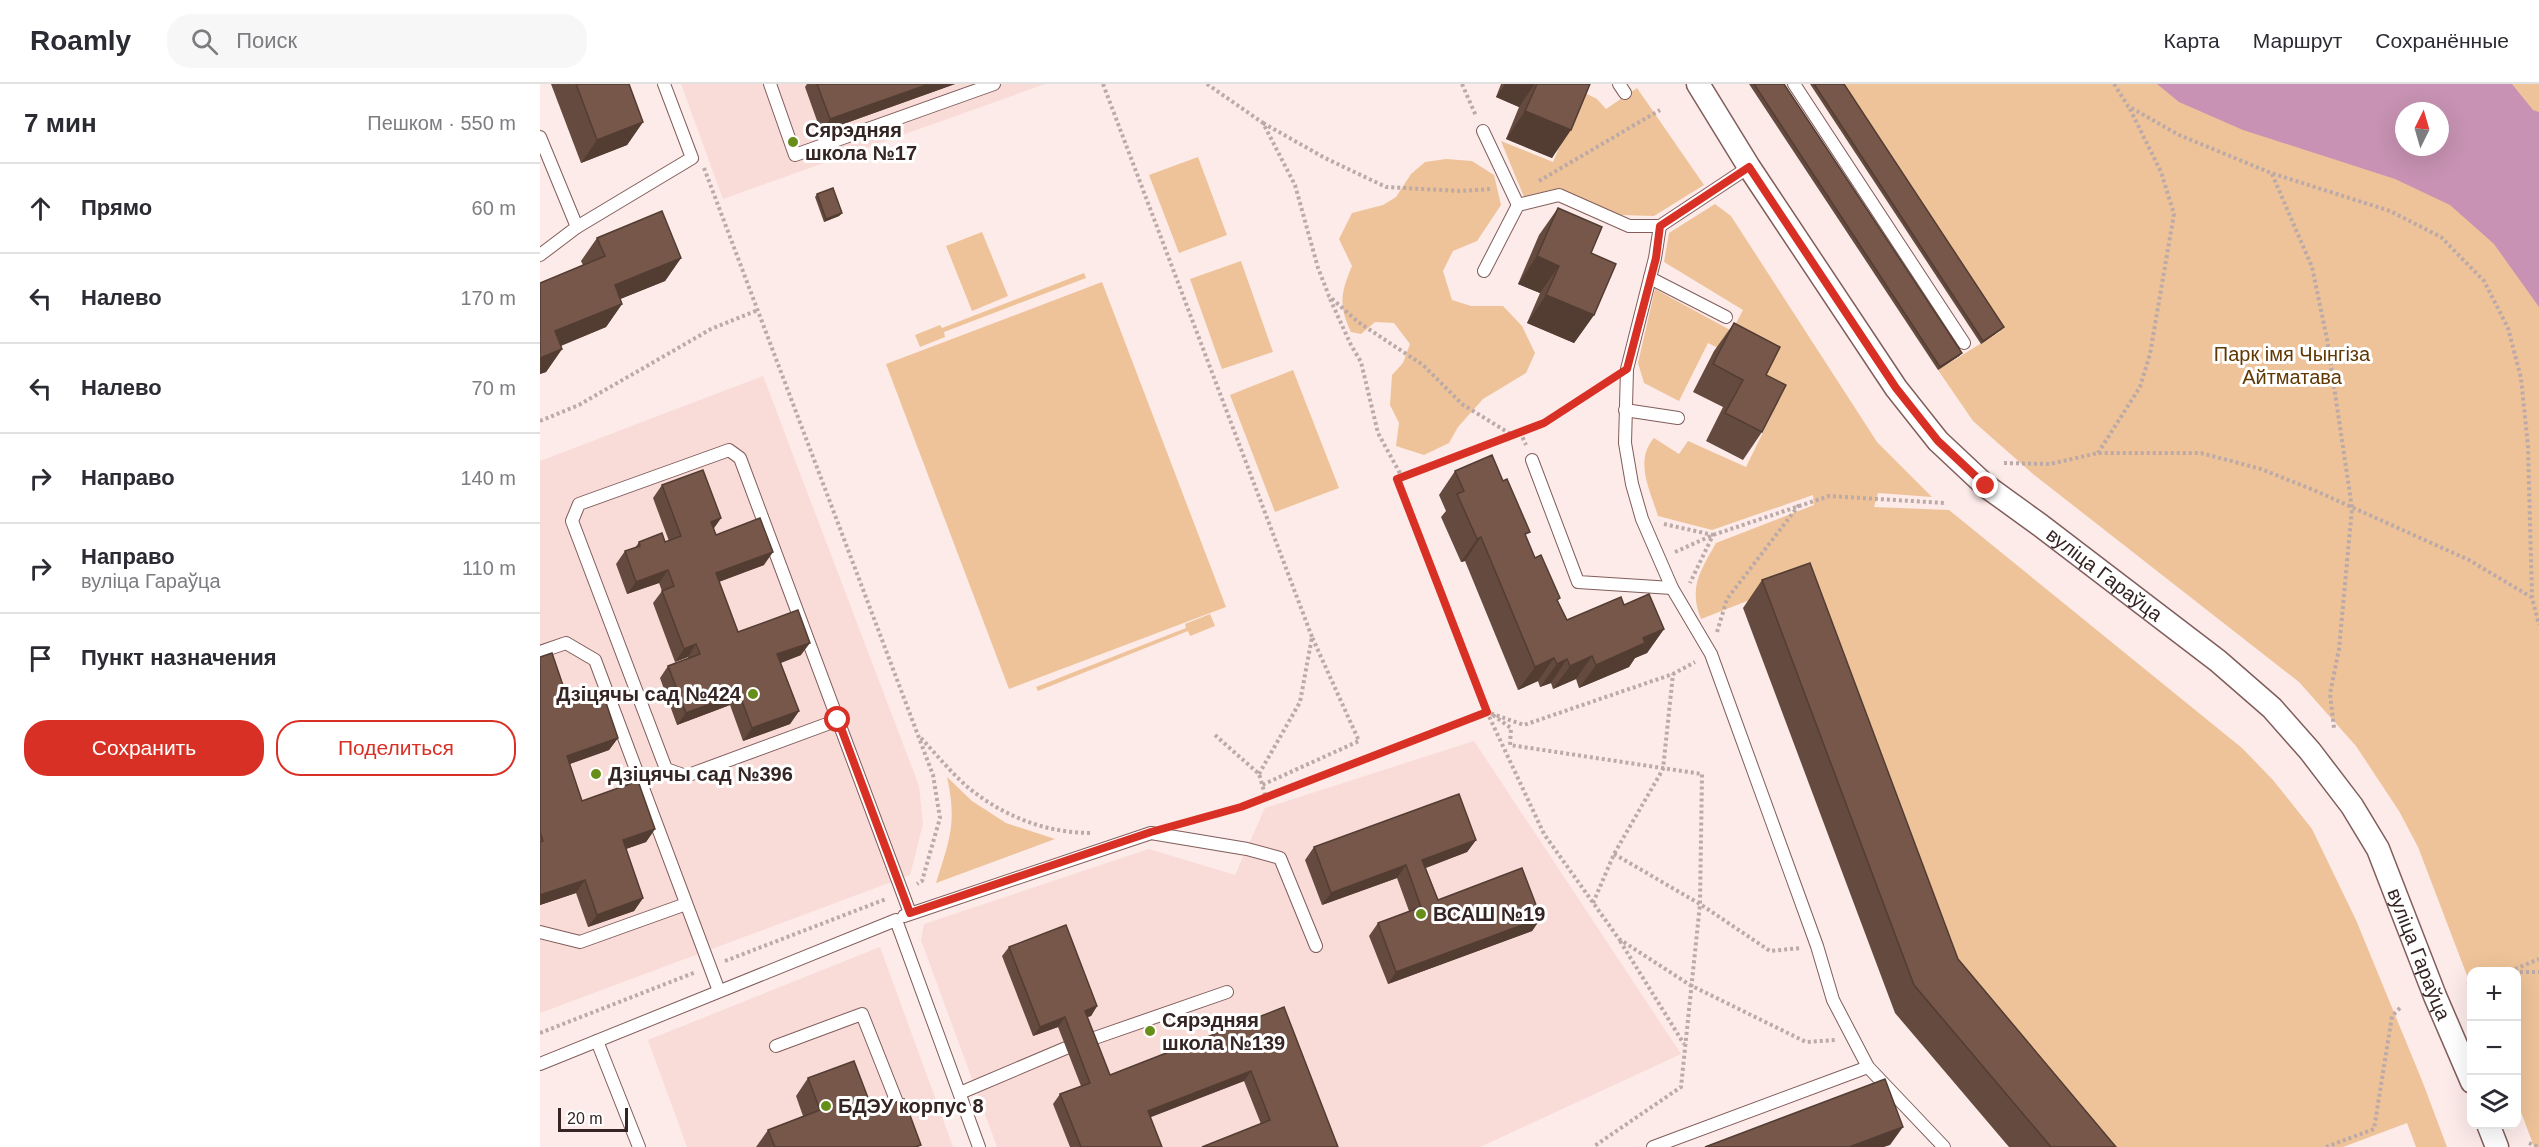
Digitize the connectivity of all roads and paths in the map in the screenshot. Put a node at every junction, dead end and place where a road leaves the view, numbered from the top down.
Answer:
1 (664, 84) edge
2 (770, 84) edge
3 (994, 84) edge
4 (1103, 84) edge
5 (1207, 84) edge
6 (1462, 84) edge
7 (1698, 84) edge
8 (1794, 84) edge
9 (2114, 84) edge
10 (2128, 106) junction
11 (1660, 110) dead end
12 (1263, 123) junction
13 (1483, 131) joint
14 (540, 138) edge
15 (1749, 167) junction
16 (2271, 173) junction
17 (1493, 189) dead end
18 (1516, 200) junction
19 (1660, 226) junction
20 (577, 227) junction
21 (540, 255) edge
22 (1484, 271) dead end
23 (1650, 278) junction
24 (1329, 296) junction
25 (758, 310) dead end
26 (1726, 317) dead end
27 (1964, 343) dead end
28 (1627, 369) junction
29 (1625, 410) junction
30 (1678, 418) dead end
31 (540, 421) edge
32 (1512, 435) junction
33 (2098, 453) junction
34 (1532, 460) dead end
35 (2004, 463) dead end
36 (1402, 477) junction
37 (1945, 503) dead end
38 (1799, 505) junction
39 (2352, 508) junction
40 (1642, 519) junction
41 (1713, 535) junction
42 (1658, 559) junction
43 (1672, 588) junction
44 (2532, 598) junction
45 (1680, 602) junction
46 (2539, 625) edge
47 (1312, 637) junction
48 (540, 652) edge
49 (1711, 654) junction
50 (1673, 674) junction
51 (1487, 712) junction
52 (838, 720) junction
53 (2334, 728) dead end
54 (1215, 735) dead end
55 (918, 736) dead end
56 (1663, 770) junction
57 (1259, 774) junction
58 (1262, 785) junction
59 (1266, 798) junction
60 (1151, 832) junction
61 (1095, 833) dead end
62 (1614, 854) junction
63 (1593, 903) junction
64 (686, 904) junction
65 (1700, 904) junction
66 (910, 913) junction
67 (896, 920) junction
68 (540, 932) edge
69 (1619, 939) junction
70 (1317, 946) dead end
71 (1816, 946) junction
72 (2539, 959) edge
73 (2520, 967) edge
74 (2521, 971) edge
75 (2539, 972) edge
76 (1690, 985) junction
77 (719, 991) junction
78 (1227, 992) dead end
79 (2400, 1008) dead end
80 (1852, 1039) junction
81 (597, 1041) junction
82 (1086, 1041) edge
83 (1685, 1045) junction
84 (776, 1046) dead end
85 (1066, 1047) dead end
86 (540, 1064) edge
87 (1869, 1067) junction
88 (2469, 1075) edge
89 (960, 1093) junction
90 (906, 1125) edge
91 (2490, 1129) edge
92 (2529, 1143) dead end
93 (639, 1147) edge
94 (979, 1147) edge
95 (1593, 1147) edge
96 (1653, 1147) edge
97 (1944, 1147) edge
98 (2326, 1147) edge
99 (2497, 1147) edge
100 (2538, 1147) edge

1 - 20 lane
2 - 3 lane
4 - 47 path
5 - 12 path
6 - 13 path
7 - 15 street, вуліца Гараўца
8 - 27 lane
9 - 10 path
10 - 16 path
10 - 33 path
11 - 18 path
12 - 17 path
12 - 24 path
13 - 18 lane
14 - 20 lane
15 - 19 lane
15 - 88 street, вуліца Гараўца
16 - 39 path
16 - 44 path
18 - 19 lane
18 - 22 lane
19 - 23 lane
20 - 21 lane
23 - 26 lane
23 - 28 lane
24 - 32 path
24 - 36 path
25 - 31 path
28 - 29 lane
28 - 32 path
29 - 30 lane
29 - 40 lane
32 - 36 path
33 - 35 path
33 - 39 path
34 - 43 lane
36 - 51 path
37 - 38 path
38 - 41 path
38 - 49 path
39 - 44 path
39 - 53 path
40 - 41 path
40 - 42 lane
41 - 42 path
41 - 45 path
42 - 43 lane
43 - 45 lane
44 - 46 path
45 - 49 lane
47 - 57 path
47 - 58 path
48 - 64 lane
49 - 50 path
49 - 71 lane
50 - 51 path
50 - 56 path
51 - 56 path
51 - 59 path
51 - 63 path
52 - 52 lane
52 - 66 lane
54 - 57 path
55 - 61 path
56 - 62 path
56 - 65 path
57 - 58 path
58 - 59 path
59 - 60 path
60 - 66 lane
60 - 70 lane
62 - 63 path
62 - 65 path
63 - 69 path
64 - 68 lane
64 - 77 lane
65 - 71 path
65 - 76 path
66 - 67 lane
67 - 77 lane
67 - 89 lane
69 - 76 path
69 - 83 path
71 - 80 lane
72 - 73 path
74 - 75 path
76 - 80 path
76 - 83 path
77 - 81 lane
78 - 82 lane
79 - 98 path
80 - 87 lane
81 - 86 lane
81 - 93 lane
83 - 95 path
84 - 90 lane
85 - 89 lane
87 - 96 lane
87 - 97 lane
89 - 94 lane
91 - 99 street
92 - 100 path

